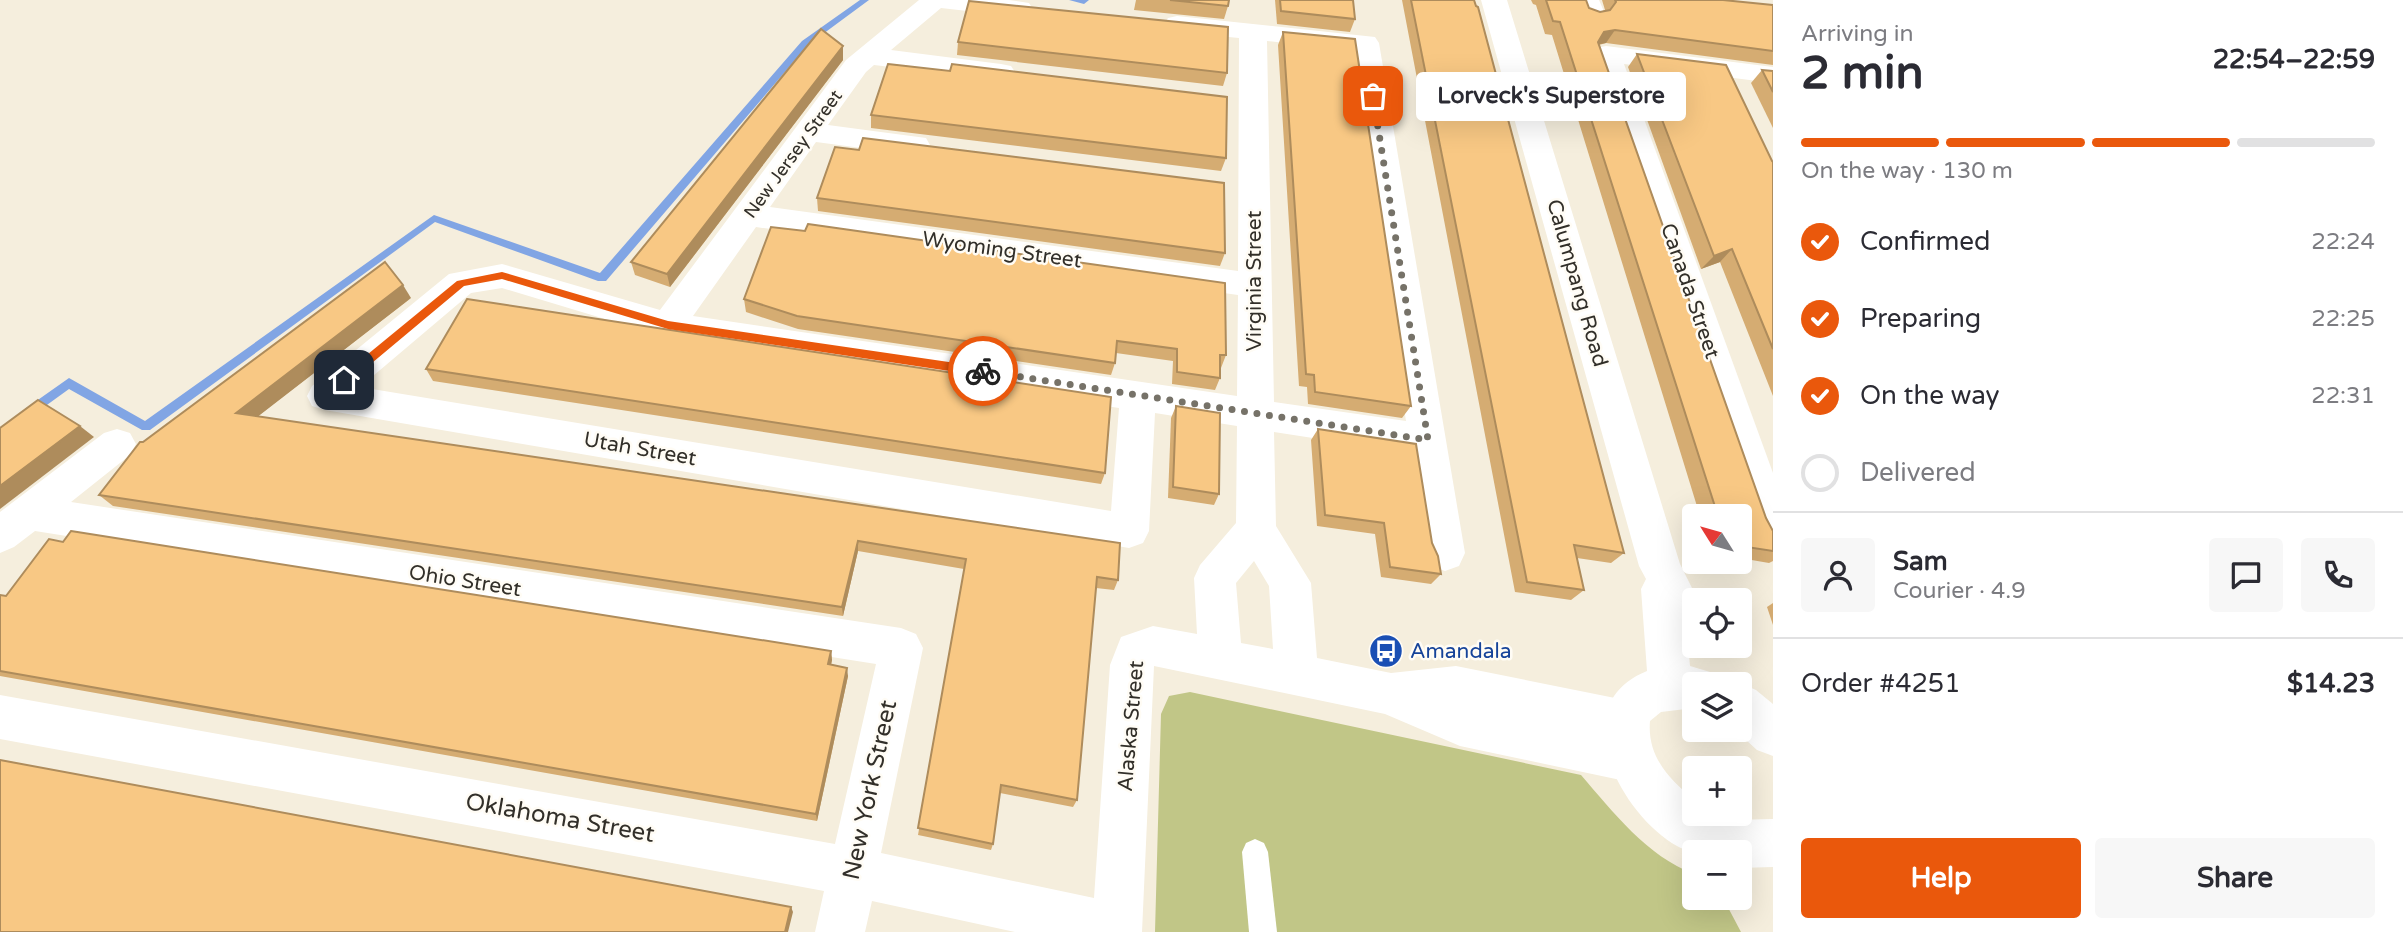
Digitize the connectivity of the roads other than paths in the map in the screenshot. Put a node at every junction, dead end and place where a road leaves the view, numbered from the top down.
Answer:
1 (935, 0) edge
2 (1494, 0) edge
3 (1045, 11) edge
4 (1156, 22) edge
5 (1253, 32) junction
6 (868, 56) junction
7 (1773, 75) edge
8 (1033, 76) edge
9 (810, 132) junction
10 (944, 149) edge
11 (749, 215) junction
12 (1254, 285) junction
13 (668, 325) junction
14 (1138, 394) junction
15 (1255, 412) junction
16 (1428, 440) junction
17 (117, 444) dead end
18 (14, 524) edge
19 (1773, 528) edge
20 (1256, 529) junction
21 (1445, 553) dead end
22 (1660, 566) junction
23 (1682, 612) edge
24 (901, 648) joint
25 (1220, 660) junction
26 (1296, 675) junction
27 (1682, 685) edge
28 (1752, 716) edge
29 (0, 717) edge
30 (1773, 734) edge
31 (1628, 740) junction
32 (1255, 852) dead end
33 (1769, 852) edge
34 (853, 872) junction
35 (1117, 931) edge
36 (840, 932) edge
37 (1264, 932) edge

1 - 3 street
1 - 6 street, New Jersey Street
2 - 22 street, Calumpang Road
4 - 5 street
5 - 12 street, Virginia Street
5 - 16 street
6 - 8 street
6 - 9 street, New Jersey Street
7 - 19 street, Canada Street
9 - 10 street
9 - 11 street, New Jersey Street
11 - 12 street, Wyoming Street
11 - 13 street, New Jersey Street
12 - 15 street, Virginia Street
13 - 14 street
13 - 14 street, Utah Street
14 - 15 street
15 - 16 street
15 - 20 street, Virginia Street
16 - 21 street
17 - 18 street
18 - 24 street, Ohio Street
20 - 25 street
20 - 26 street
22 - 23 street, Calumpang Road
22 - 27 street, Calumpang Road
24 - 34 street, New York Street
25 - 26 street, Alaska Street
25 - 35 street, Alaska Street
26 - 31 street, Alaska Street
27 - 31 street
28 - 30 street
29 - 34 street, Oklahoma Street
31 - 33 street
32 - 37 lane
34 - 35 street, Oklahoma Street
34 - 36 street, New York Street

